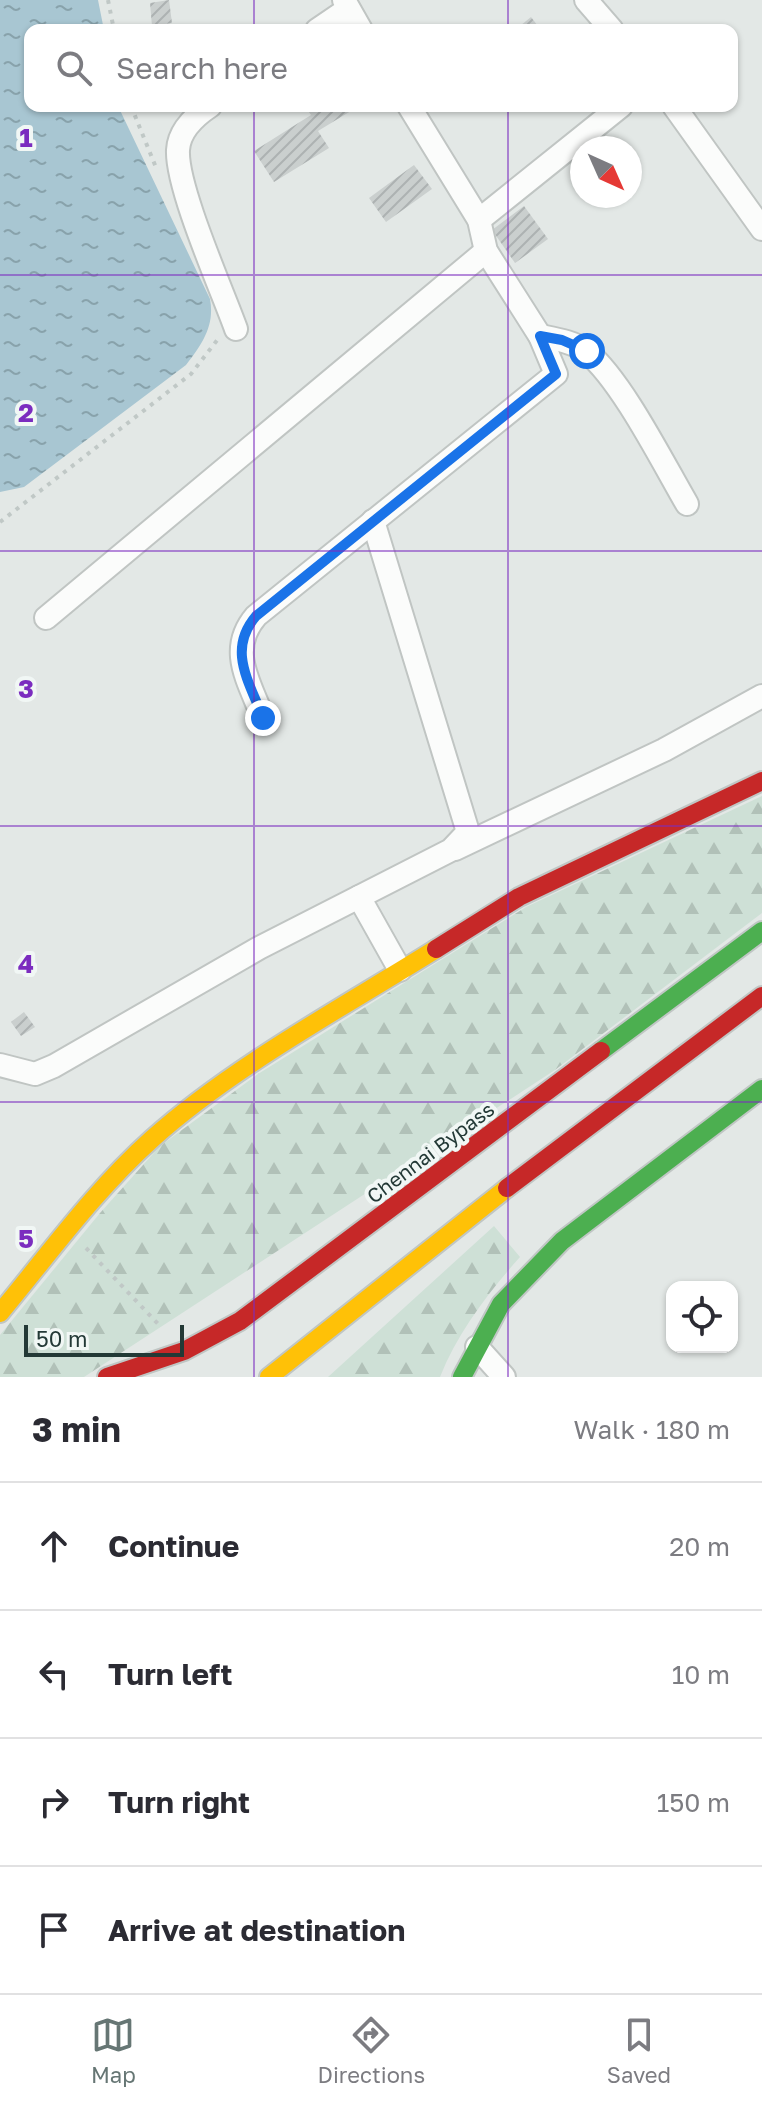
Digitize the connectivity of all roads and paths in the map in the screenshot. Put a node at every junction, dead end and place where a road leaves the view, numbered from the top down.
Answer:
1 (108, 0) edge
2 (586, 0) edge
3 (346, 4) edge
4 (113, 24) edge
5 (324, 24) edge
6 (358, 24) edge
7 (607, 24) edge
8 (133, 112) edge
9 (204, 112) edge
10 (413, 112) edge
11 (614, 112) edge
12 (678, 112) edge
13 (157, 172) dead end
14 (479, 220) junction
15 (762, 229) edge
16 (486, 251) junction
17 (228, 331) joint
18 (540, 336) junction
19 (687, 504) dead end
20 (373, 521) junction
21 (0, 522) edge
22 (46, 618) dead end
23 (762, 696) edge
24 (263, 718) dead end
25 (762, 781) edge
26 (451, 850) junction
27 (359, 897) junction
28 (762, 931) edge
29 (400, 970) junction
30 (762, 996) edge
31 (0, 1065) edge
32 (762, 1089) edge
33 (69, 1229) junction
34 (0, 1313) edge
35 (477, 1347) junction
36 (184, 1351) junction
37 (269, 1370) edge
38 (107, 1377) edge
39 (462, 1377) edge
40 (504, 1377) edge

1 - 4 path
2 - 7 street
3 - 5 street
3 - 6 street
8 - 13 path
9 - 17 street
10 - 14 street
11 - 14 street
12 - 15 street
14 - 16 street
16 - 18 street
16 - 22 street
17 - 21 path
18 - 19 street
18 - 20 street
20 - 24 street
20 - 26 street
23 - 26 street
25 - 29 main road
26 - 27 street
27 - 29 street
27 - 31 street
28 - 36 main road, Chennai Bypass
29 - 33 main road
30 - 37 main road
32 - 35 main road
33 - 34 main road
33 - 36 path
35 - 39 main road
35 - 40 street
36 - 38 main road, Chennai Bypass

